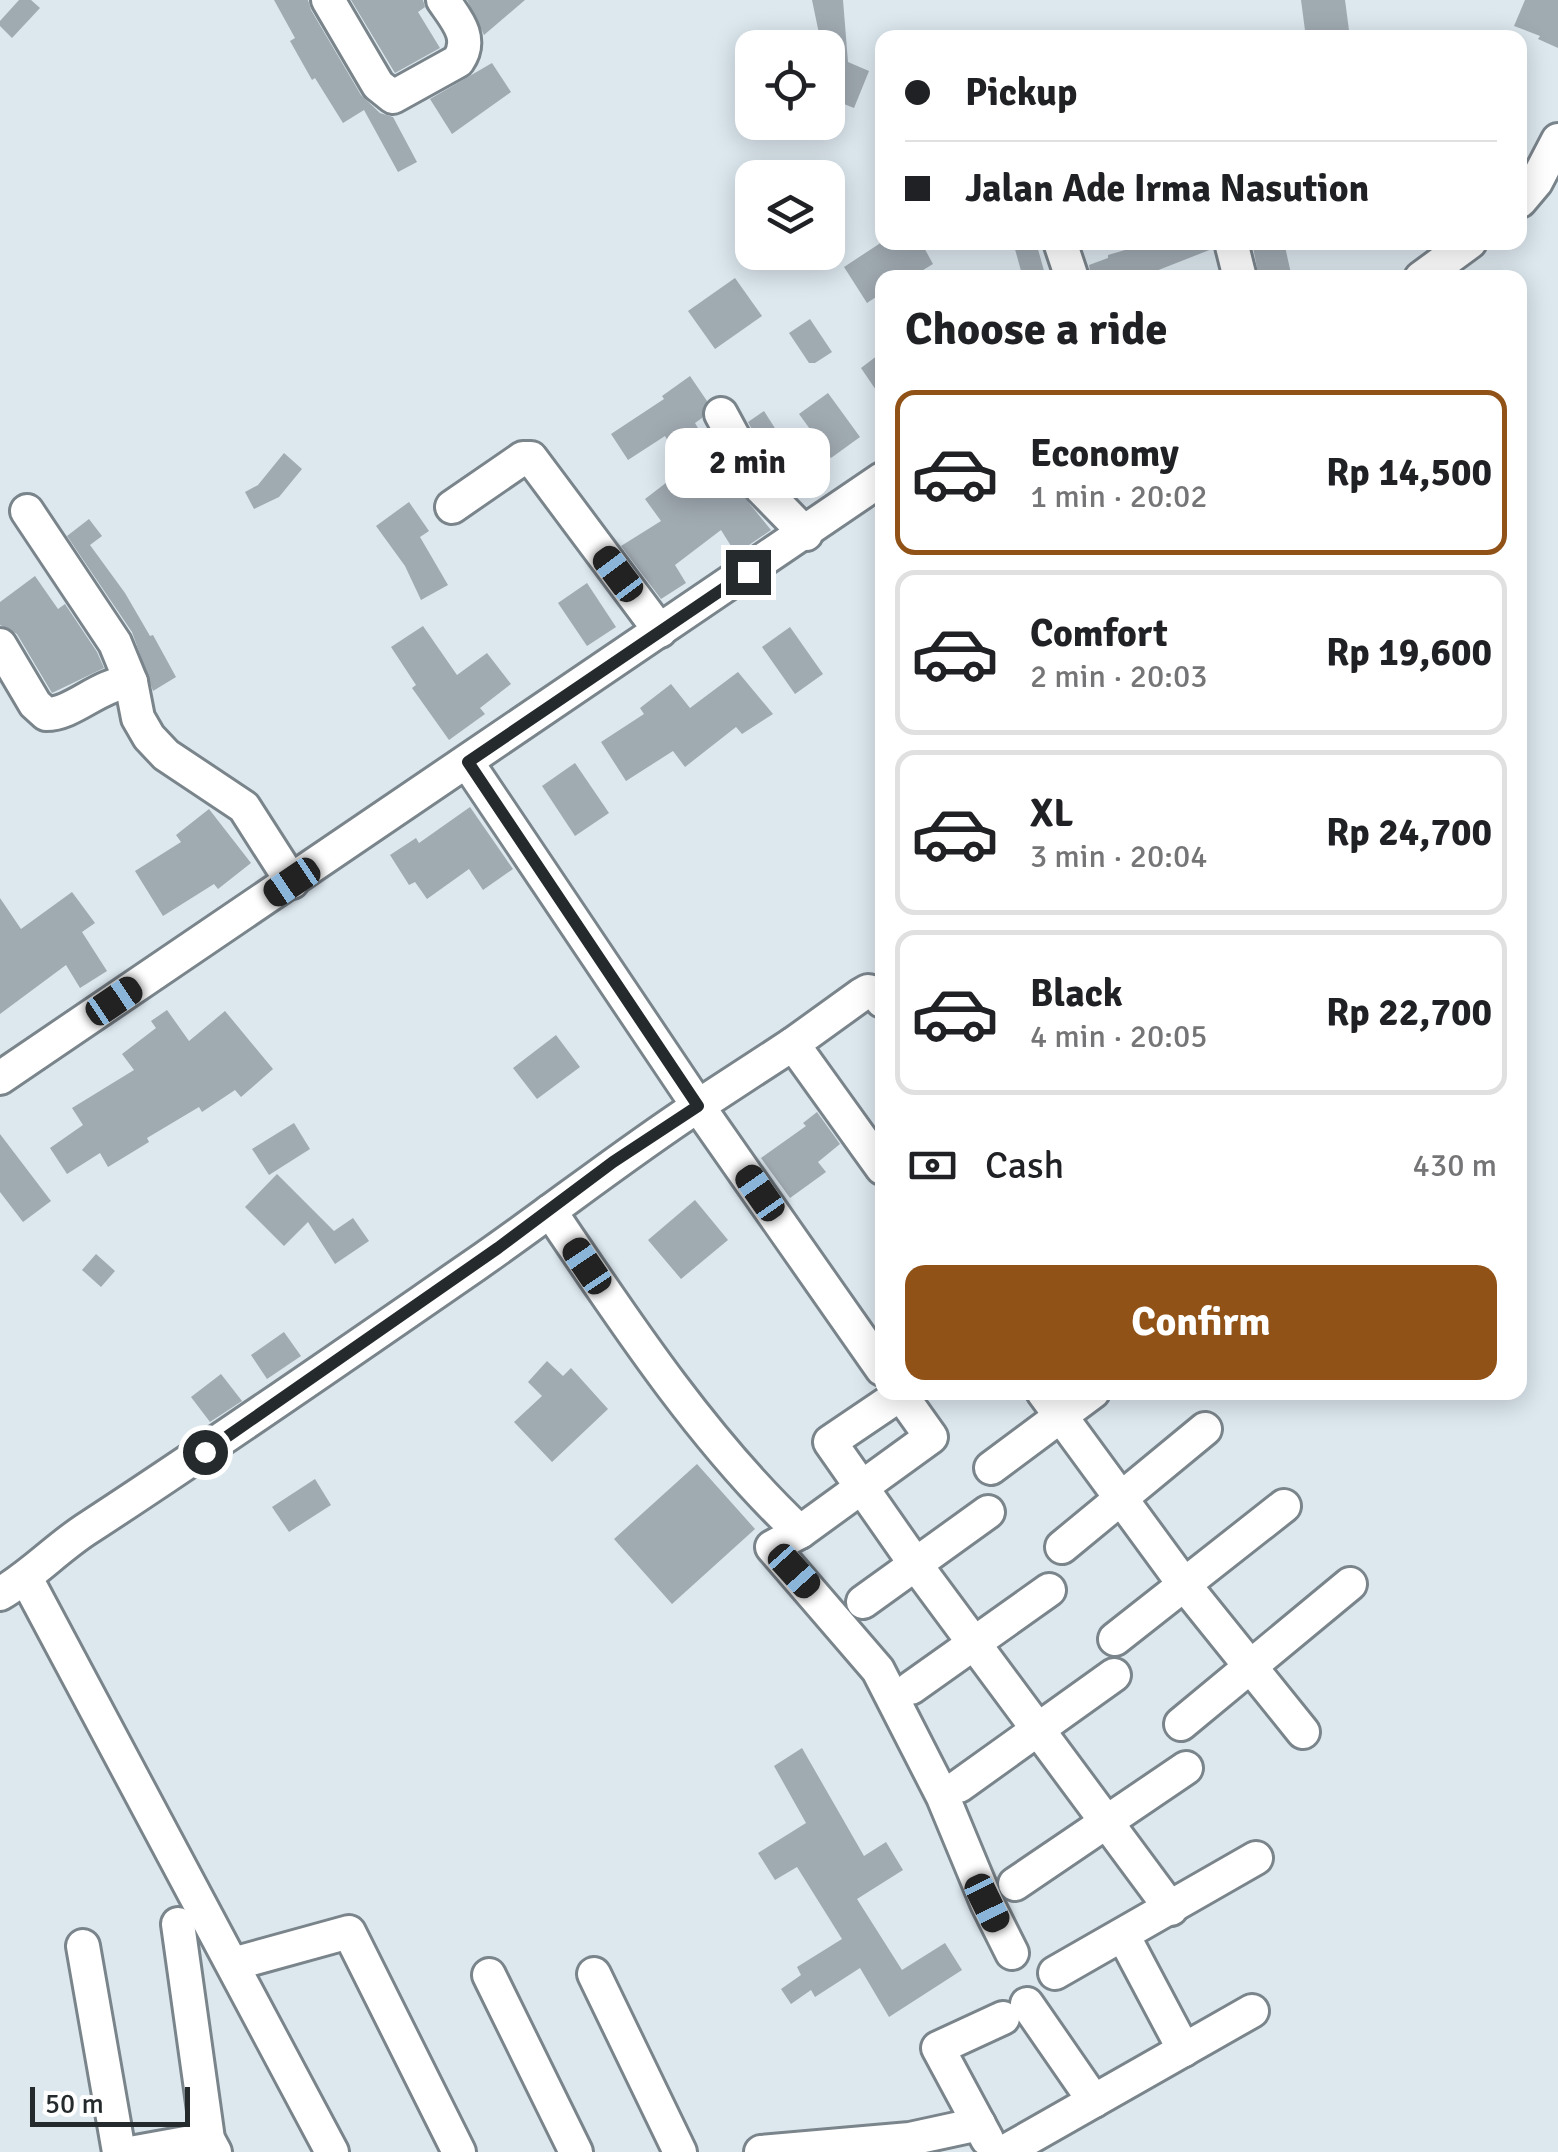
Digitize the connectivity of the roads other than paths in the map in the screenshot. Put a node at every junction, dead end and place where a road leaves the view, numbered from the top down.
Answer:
1 (328, 0) edge
2 (442, 0) edge
3 (1558, 140) edge
4 (1527, 193) edge
5 (1459, 250) edge
6 (1432, 270) edge
7 (721, 414) dead end
8 (875, 483) edge
9 (452, 507) dead end
10 (27, 512) dead end
11 (806, 534) junction
12 (660, 630) junction
13 (0, 645) edge
14 (131, 682) junction
15 (468, 762) junction
16 (292, 882) junction
17 (875, 993) edge
18 (793, 1044) junction
19 (0, 1078) edge
20 (698, 1106) junction
21 (875, 1158) edge
22 (550, 1211) junction
23 (875, 1358) edge
24 (877, 1400) edge
25 (905, 1400) edge
26 (1051, 1404) edge
27 (1204, 1430) dead end
28 (991, 1468) dead end
29 (860, 1488) junction
30 (1122, 1499) junction
31 (1284, 1506) dead end
32 (988, 1512) dead end
33 (800, 1532) junction
34 (1062, 1547) dead end
35 (916, 1565) junction
36 (1184, 1582) junction
37 (1350, 1584) dead end
38 (13, 1586) edge
39 (1049, 1590) dead end
40 (863, 1602) dead end
41 (1115, 1639) dead end
42 (974, 1643) junction
43 (1249, 1668) junction
44 (1114, 1674) dead end
45 (911, 1688) dead end
46 (1181, 1724) dead end
47 (1038, 1729) junction
48 (1303, 1732) dead end
49 (1186, 1768) dead end
50 (958, 1786) dead end
51 (1106, 1820) junction
52 (1256, 1858) dead end
53 (1015, 1884) dead end
54 (1171, 1908) junction
55 (178, 1924) dead end
56 (1123, 1935) junction
57 (82, 1946) dead end
58 (1012, 1953) dead end
59 (233, 1964) junction
60 (1056, 1973) dead end
61 (594, 1974) dead end
62 (489, 1975) dead end
63 (1252, 2010) dead end
64 (1184, 2050) junction
65 (1094, 2101) junction
66 (986, 2138) edge
67 (211, 2146) edge
68 (119, 2152) edge
69 (136, 2152) edge
70 (332, 2152) edge
71 (458, 2152) edge
72 (576, 2152) edge
73 (680, 2152) edge
74 (762, 2152) edge
75 (1004, 2152) edge

1 - 2 street
3 - 4 street
5 - 6 street
7 - 11 street
8 - 11 street
9 - 12 street
10 - 14 street
11 - 12 street
12 - 15 street
13 - 14 street
14 - 16 street
15 - 16 street
15 - 20 street
16 - 19 street
17 - 18 street
18 - 20 street
18 - 21 street
20 - 22 street
20 - 23 street
22 - 33 street
22 - 38 street
24 - 29 street
25 - 29 street
26 - 28 street
26 - 30 street
27 - 30 street
29 - 33 street
29 - 35 street
30 - 34 street
30 - 36 street
31 - 36 street
32 - 35 street
33 - 58 street
35 - 40 street
35 - 42 street
36 - 41 street
36 - 43 street
37 - 43 street
38 - 59 street
39 - 42 street
42 - 45 street
42 - 47 street
43 - 46 street
43 - 48 street
44 - 47 street
47 - 50 street
47 - 51 street
49 - 51 street
51 - 53 street
51 - 54 street
52 - 54 street
54 - 56 street
55 - 67 street
56 - 60 street
56 - 64 street
57 - 68 street
59 - 70 street
59 - 71 street
61 - 73 street
62 - 72 street
63 - 64 street
64 - 65 street
65 - 66 street
65 - 75 street
66 - 74 street
67 - 69 street

